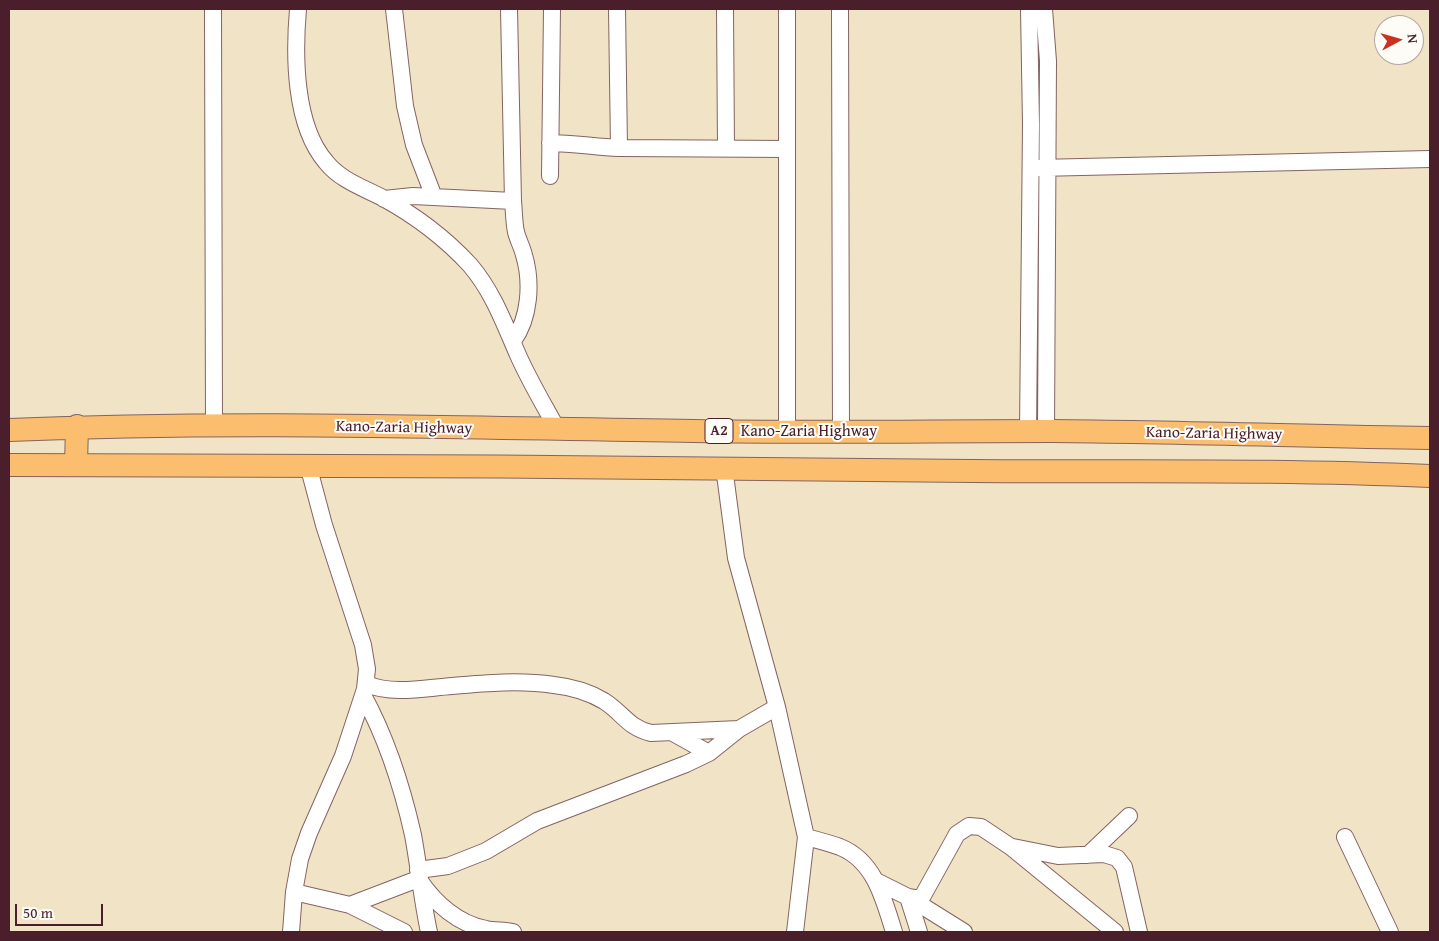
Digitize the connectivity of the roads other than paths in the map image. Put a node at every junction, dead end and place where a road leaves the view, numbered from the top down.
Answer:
1 (213, 9) edge
2 (298, 9) edge
3 (394, 9) edge
4 (509, 9) edge
5 (552, 9) edge
6 (617, 9) edge
7 (725, 9) edge
8 (787, 9) edge
9 (840, 9) edge
10 (1029, 9) edge
11 (1044, 9) edge
12 (550, 143) junction
13 (618, 148) junction
14 (726, 148) junction
15 (787, 149) junction
16 (1430, 159) edge
17 (1039, 168) junction
18 (550, 176) dead end
19 (434, 197) junction
20 (384, 199) junction
21 (513, 201) junction
22 (513, 341) junction
23 (214, 424) junction
24 (77, 426) junction
25 (557, 429) junction
26 (9, 430) edge
27 (787, 431) junction
28 (1037, 431) junction
29 (841, 432) junction
30 (1430, 438) edge
31 (9, 465) edge
32 (76, 465) junction
33 (308, 465) junction
34 (724, 467) junction
35 (1430, 476) edge
36 (364, 690) junction
37 (777, 707) junction
38 (739, 729) junction
39 (673, 733) junction
40 (710, 753) junction
41 (1129, 816) dead end
42 (806, 837) junction
43 (1345, 837) dead end
44 (1011, 847) junction
45 (1088, 855) junction
46 (418, 874) junction
47 (878, 882) junction
48 (294, 892) junction
49 (908, 897) junction
50 (350, 905) junction
51 (291, 932) edge
52 (404, 932) edge
53 (429, 932) edge
54 (513, 932) edge
55 (795, 932) edge
56 (894, 932) edge
57 (919, 932) edge
58 (964, 932) edge
59 (1115, 932) edge
60 (1139, 932) edge
61 (1390, 932) edge

1 - 23 street
2 - 20 street
3 - 19 street
4 - 21 street
5 - 12 street
6 - 13 street
7 - 14 street
8 - 15 street
9 - 29 street
10 - 17 street
11 - 17 street
12 - 13 street
12 - 18 street
13 - 14 street
14 - 15 street
15 - 27 street
16 - 17 street
17 - 28 street
19 - 20 street
19 - 21 street
20 - 22 street
21 - 22 street
22 - 25 street
23 - 24 highway, Kano-Zaria Highway / A2
23 - 25 highway, Kano-Zaria Highway / A2
24 - 26 highway, Kano-Zaria Highway / A2
24 - 32 highway
25 - 27 highway, Kano-Zaria Highway / A2
27 - 29 highway, Kano-Zaria Highway / A2
28 - 29 highway, Kano-Zaria Highway / A2
28 - 30 highway, Kano-Zaria Highway / A2
31 - 32 highway, A2
32 - 33 highway, A2
33 - 34 highway, A2
33 - 36 street
34 - 35 highway, A2
34 - 37 street
36 - 39 street
36 - 46 street
36 - 48 street
37 - 38 street
37 - 42 street
38 - 39 street
38 - 40 street
39 - 40 street
40 - 46 street
41 - 45 street
42 - 47 street
42 - 55 street
43 - 61 street
44 - 45 street
44 - 49 street
44 - 59 street
45 - 60 street
46 - 50 street
46 - 53 street
46 - 54 street
47 - 49 street
47 - 56 street
48 - 50 street
48 - 51 street
49 - 57 street
49 - 58 street
50 - 52 street

